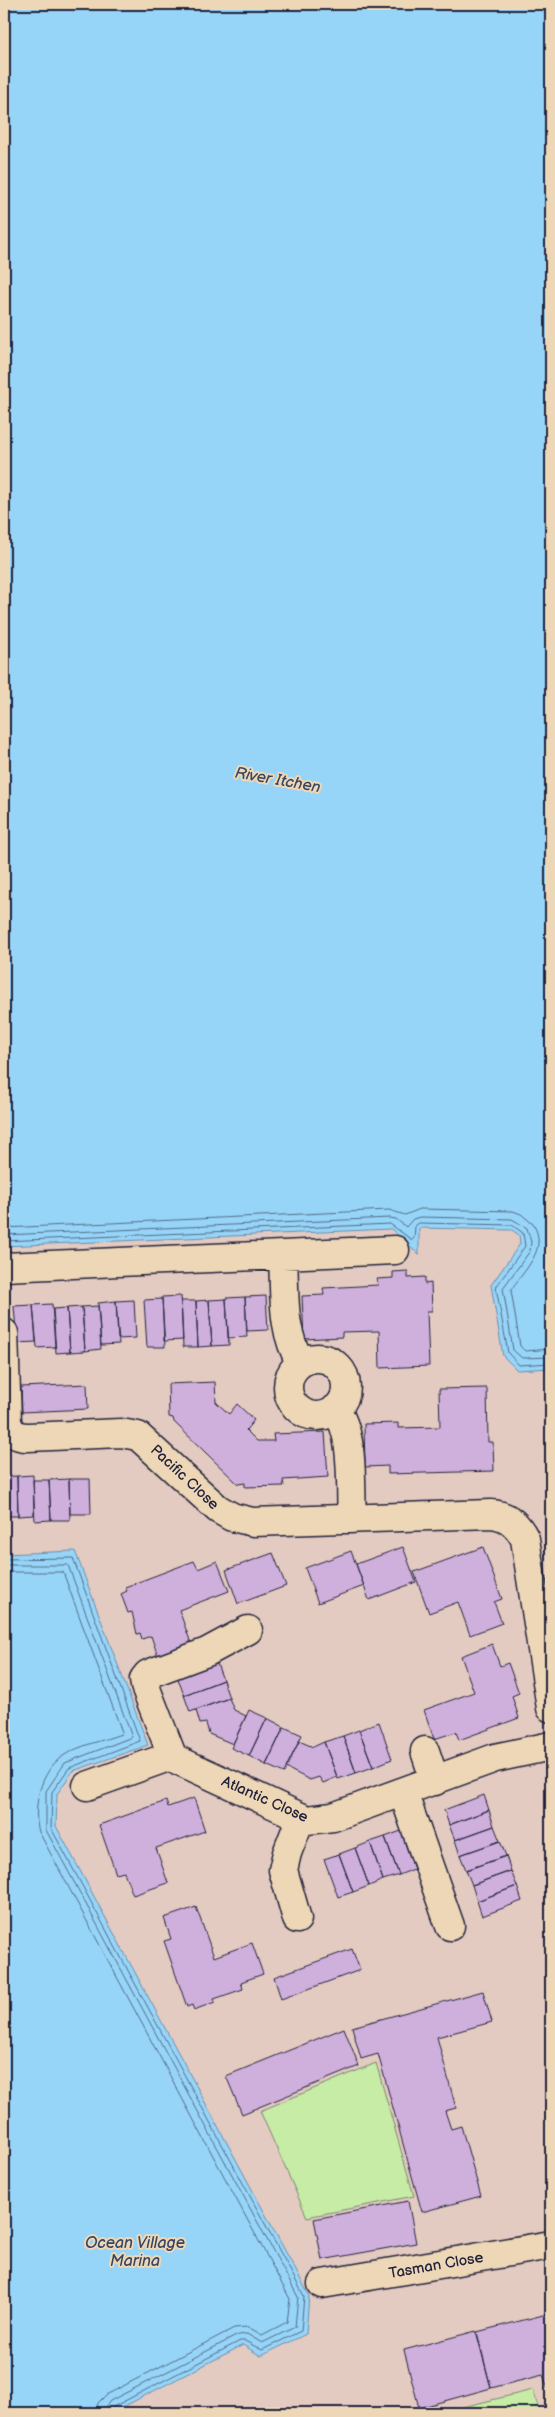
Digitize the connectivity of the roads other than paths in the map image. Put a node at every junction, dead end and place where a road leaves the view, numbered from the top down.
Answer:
1 (395, 1250) dead end
2 (283, 1255) junction
3 (4, 1267) edge
4 (4, 1333) edge
5 (301, 1363) junction
6 (335, 1409) junction
7 (352, 1519) junction
8 (248, 1630) dead end
9 (551, 1708) edge
10 (551, 1746) edge
11 (425, 1751) dead end
12 (171, 1756) junction
13 (435, 1781) junction
14 (87, 1786) dead end
15 (403, 1792) junction
16 (301, 1817) junction
17 (297, 1919) dead end
18 (450, 1926) dead end
19 (551, 2246) edge
20 (322, 2284) dead end

1 - 2 street
2 - 3 street
2 - 5 street
4 - 7 street, Pacific Close
5 - 6 street
5 - 6 street
6 - 7 street
7 - 9 street, Pacific Close
8 - 12 street
10 - 13 street, Atlantic Close
11 - 13 street
12 - 14 street
12 - 16 street, Atlantic Close
13 - 15 street, Atlantic Close
15 - 16 street, Atlantic Close
15 - 18 street
16 - 17 street
19 - 20 street, Tasman Close

